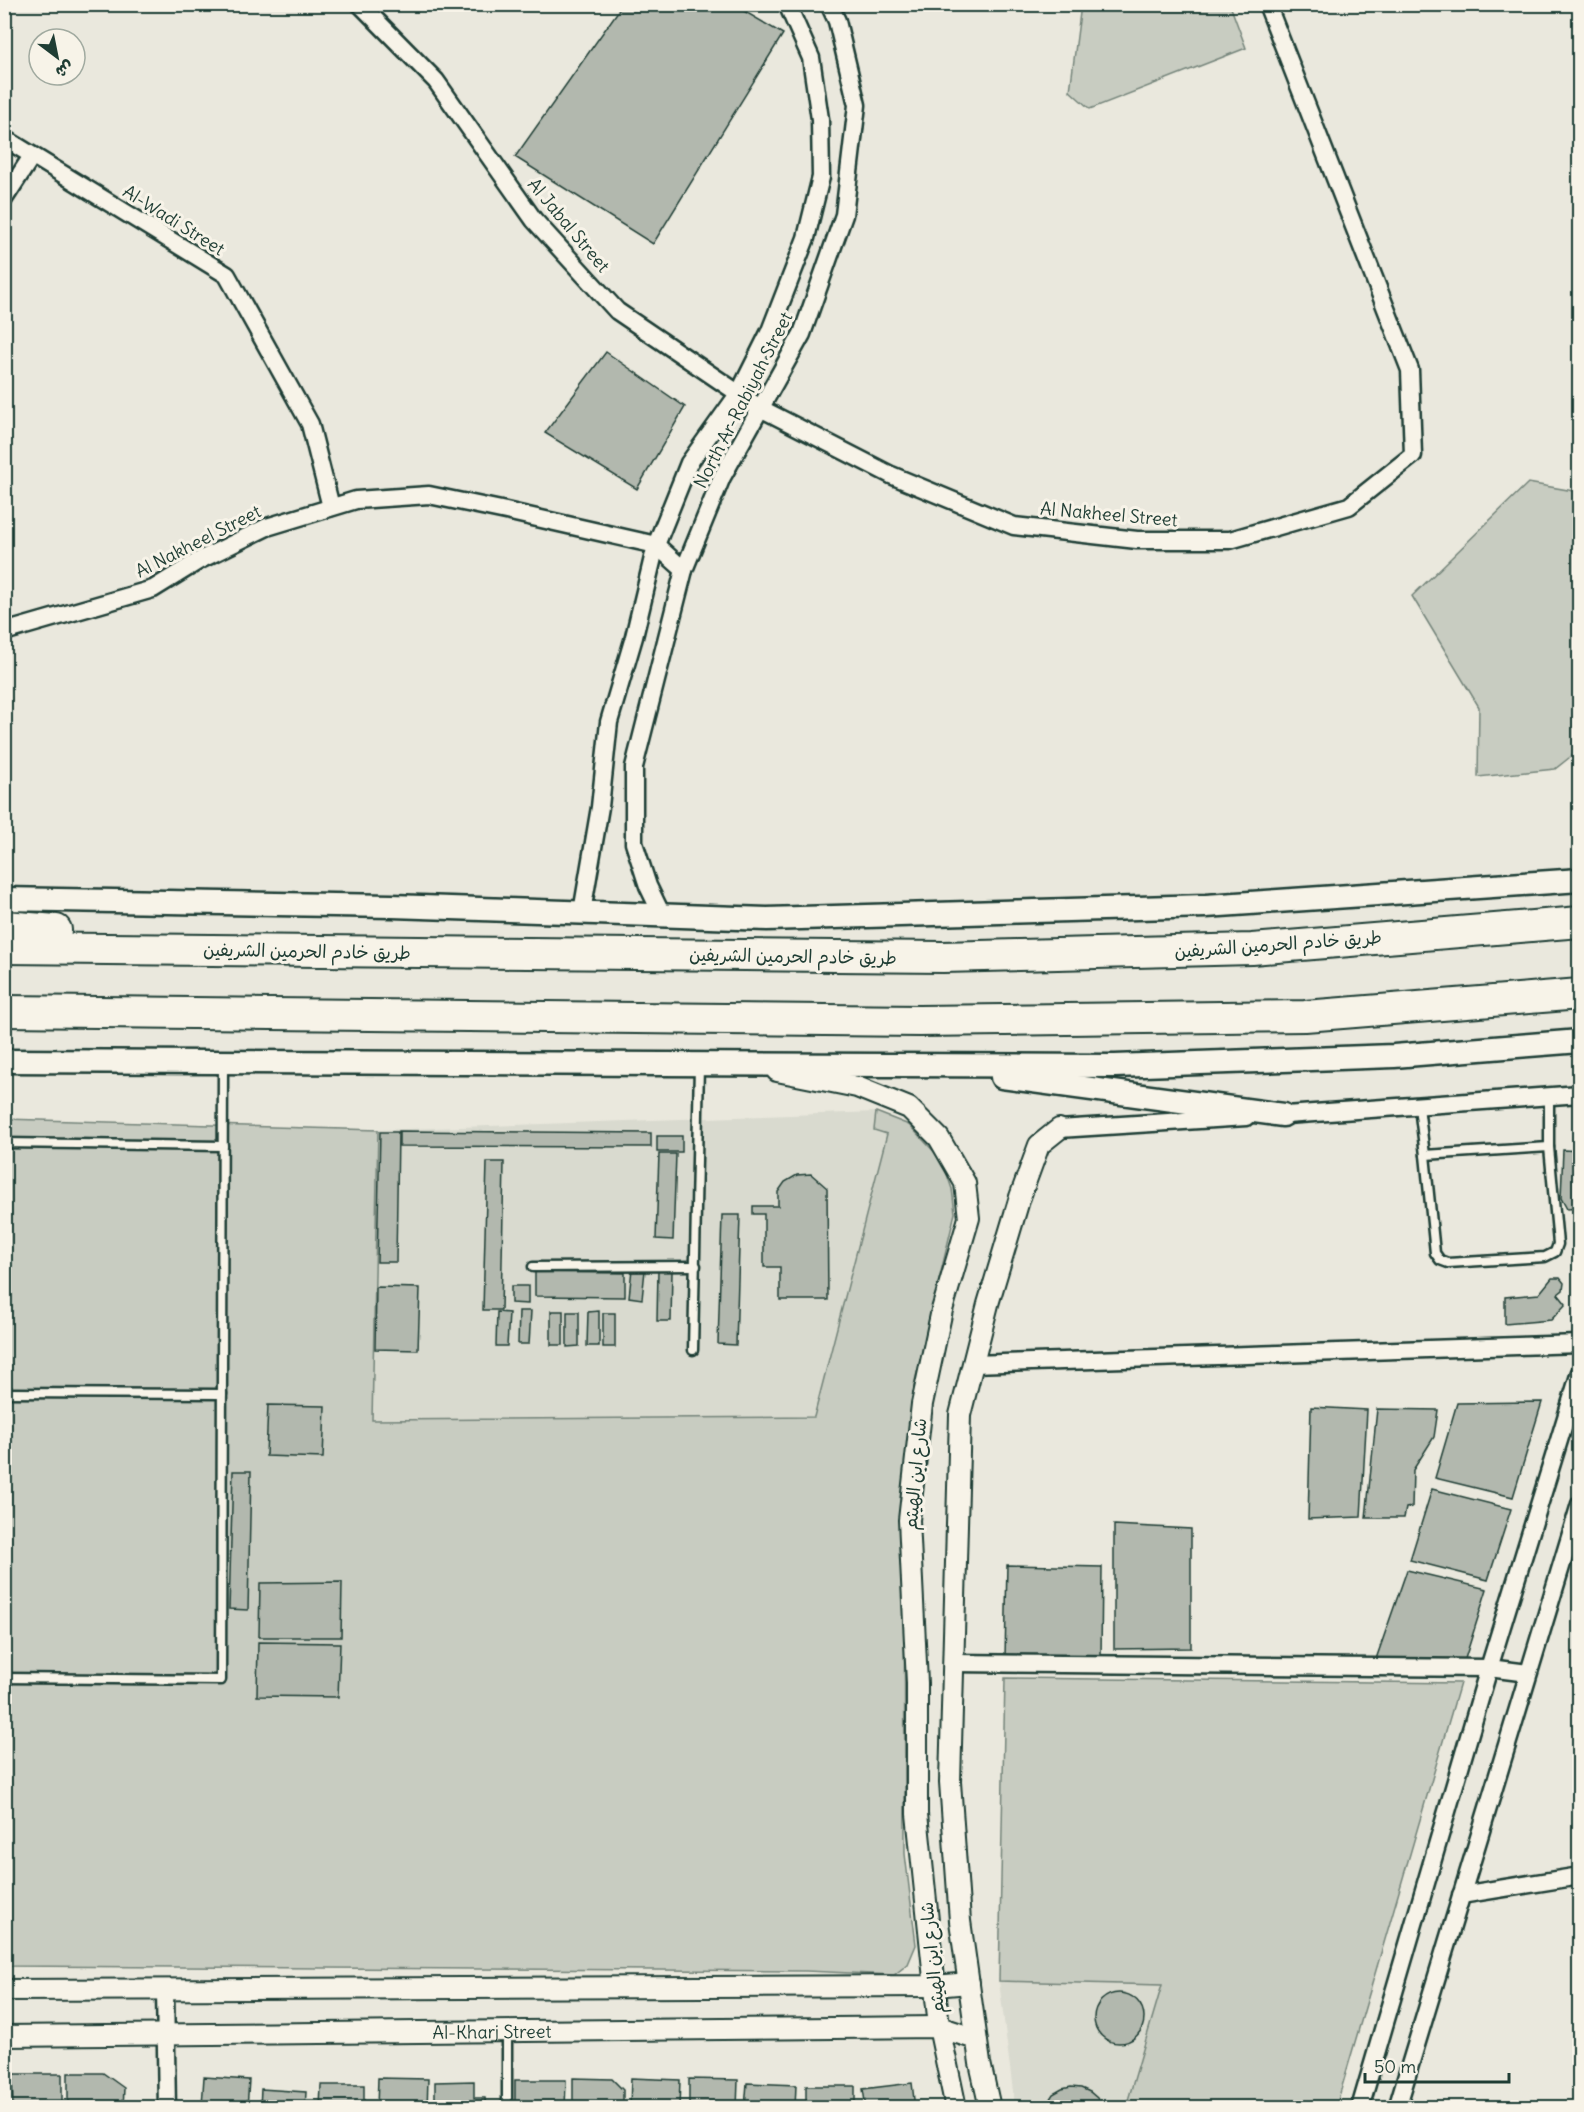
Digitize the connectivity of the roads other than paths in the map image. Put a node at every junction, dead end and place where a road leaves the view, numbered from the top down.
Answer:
1 (360, 4) edge
2 (788, 4) edge
3 (829, 4) edge
4 (1267, 4) edge
5 (4, 138) edge
6 (32, 156) junction
7 (4, 200) edge
8 (739, 393) junction
9 (760, 408) junction
10 (332, 507) junction
11 (656, 545) junction
12 (684, 570) junction
13 (4, 632) edge
14 (1580, 880) edge
15 (4, 899) edge
16 (582, 912) junction
17 (662, 915) junction
18 (1580, 922) edge
19 (4, 926) edge
20 (4, 948) edge
21 (347, 952) junction
22 (1580, 993) edge
23 (4, 1011) edge
24 (1580, 1041) edge
25 (4, 1061) edge
26 (223, 1062) junction
27 (699, 1064) junction
28 (742, 1065) junction
29 (911, 1065) junction
30 (1580, 1094) edge
31 (1550, 1096) junction
32 (1419, 1107) junction
33 (1283, 1115) junction
34 (1059, 1129) joint
35 (4, 1143) edge
36 (223, 1146) junction
37 (1549, 1147) junction
38 (1425, 1155) junction
39 (696, 1266) junction
40 (534, 1268) dead end
41 (1580, 1344) edge
42 (693, 1350) dead end
43 (973, 1364) junction
44 (1580, 1372) edge
45 (4, 1393) edge
46 (222, 1394) junction
47 (1580, 1504) edge
48 (953, 1664) junction
49 (1489, 1668) junction
50 (1528, 1673) junction
51 (4, 1678) edge
52 (1580, 1876) edge
53 (1461, 1895) junction
54 (969, 1983) junction
55 (935, 1986) junction
56 (4, 1990) edge
57 (165, 1990) junction
58 (939, 2027) junction
59 (507, 2031) junction
60 (166, 2034) junction
61 (4, 2036) edge
62 (976, 2039) junction
63 (167, 2108) edge
64 (507, 2108) edge
65 (956, 2108) edge
66 (990, 2108) edge
67 (1360, 2108) edge
68 (1396, 2108) edge

1 - 8 street, Al Jabal Street
2 - 8 street, North Ar-Rabiyah Street
3 - 9 street, North Ar-Rabiyah Street
4 - 9 street, Al Nakheel Street
5 - 6 street, Al-Wadi Street
6 - 7 street
6 - 10 street, Al-Wadi Street
8 - 9 street, Al Jabal Street
8 - 11 street, North Ar-Rabiyah Street
9 - 12 street, North Ar-Rabiyah Street
10 - 11 street, Al Nakheel Street
10 - 13 street, Al Nakheel Street
11 - 12 street, Al Nakheel Street
11 - 16 street, North Ar-Rabiyah Street
12 - 17 street, North Ar-Rabiyah Street
14 - 17 main road
15 - 16 main road
16 - 17 main road
18 - 21 highway, طريق خادم الحرمين الشريفين
19 - 21 highway
20 - 21 highway, طريق خادم الحرمين الشريفين
22 - 23 highway
24 - 29 main road
25 - 26 main road
26 - 27 main road
26 - 36 lane
27 - 28 main road
27 - 39 lane
28 - 29 main road
28 - 55 street, شارع ابن الهيثم
29 - 33 main road
30 - 31 street
31 - 32 street
31 - 37 lane
32 - 33 street
32 - 38 lane
33 - 34 street
34 - 43 street, شارع ابن الهيثم
35 - 36 lane
36 - 46 lane
37 - 38 lane
37 - 38 lane
39 - 40 lane
39 - 42 lane
41 - 43 street
43 - 48 street, شارع ابن الهيثم
44 - 49 street
45 - 46 lane
46 - 51 lane
47 - 50 street
48 - 49 street
48 - 54 street, شارع ابن الهيثم
49 - 50 street
49 - 67 street
50 - 53 street
52 - 53 street
53 - 68 street
54 - 55 street
54 - 62 street, شارع ابن الهيثم
55 - 57 street
55 - 58 street, شارع ابن الهيثم
56 - 57 street
57 - 60 street
58 - 59 street, Al-Kharj Street
58 - 62 street, Al-Kharj Street
58 - 65 street, شارع ابن الهيثم
59 - 60 street, Al-Kharj Street
59 - 64 lane
60 - 61 street, Al-Kharj Street
60 - 63 street
62 - 66 street, شارع ابن الهيثم

